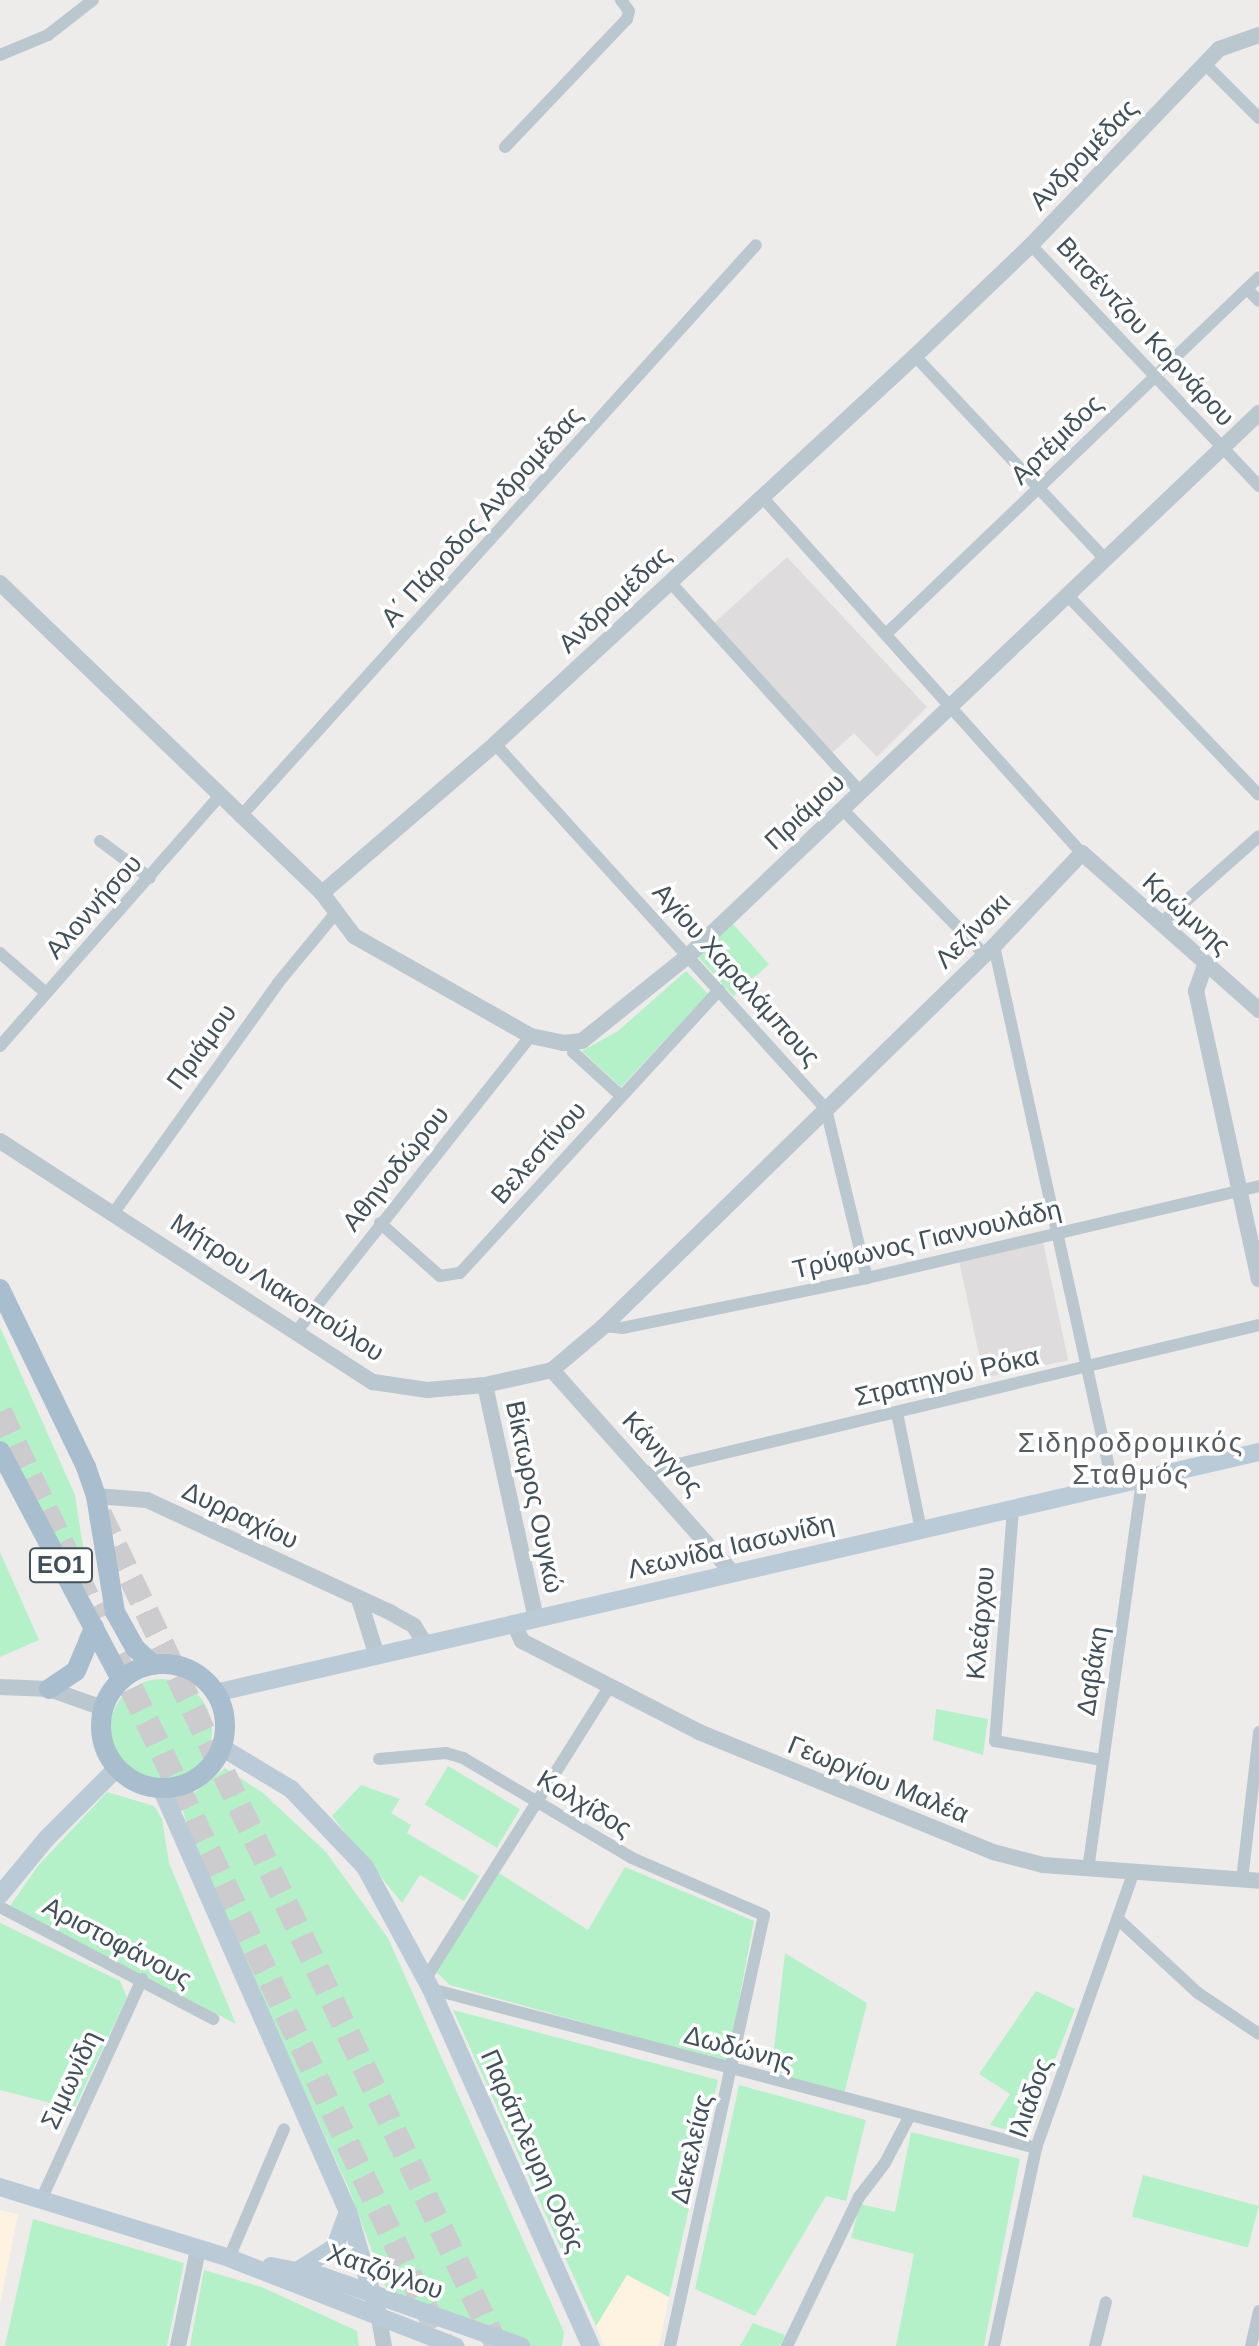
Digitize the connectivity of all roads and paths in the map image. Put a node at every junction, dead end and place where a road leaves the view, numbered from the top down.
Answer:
1 (93, 0) edge
2 (621, 0) edge
3 (1259, 35) edge
4 (0, 55) edge
5 (1204, 63) junction
6 (1259, 118) edge
7 (505, 147) dead end
8 (756, 245) dead end
9 (1031, 245) junction
10 (1259, 277) edge
11 (1247, 289) junction
12 (1259, 301) edge
13 (915, 356) junction
14 (1155, 376) junction
15 (1259, 413) edge
16 (1223, 447) junction
17 (1259, 486) edge
18 (1038, 488) junction
19 (763, 498) junction
20 (1106, 560) junction
21 (670, 582) junction
22 (0, 583) edge
23 (1069, 597) junction
24 (886, 634) junction
25 (953, 707) junction
26 (495, 744) junction
27 (861, 793) junction
28 (1259, 795) edge
29 (219, 797) junction
30 (843, 810) junction
31 (240, 817) junction
32 (1259, 836) edge
33 (100, 841) dead end
34 (1082, 853) junction
35 (150, 878) junction
36 (322, 893) junction
37 (334, 915) junction
38 (1160, 924) junction
39 (990, 951) junction
40 (0, 953) edge
41 (689, 955) junction
42 (1205, 965) junction
43 (719, 990) junction
44 (46, 993) junction
45 (1259, 1009) edge
46 (531, 1036) junction
47 (572, 1042) junction
48 (0, 1046) edge
49 (621, 1096) junction
50 (826, 1109) junction
51 (0, 1141) edge
52 (1259, 1186) edge
53 (1237, 1191) junction
54 (115, 1211) junction
55 (380, 1223) junction
56 (1056, 1233) junction
57 (867, 1278) junction
58 (1259, 1279) edge
59 (0, 1289) edge
60 (1259, 1325) edge
61 (604, 1326) junction
62 (296, 1332) junction
63 (1087, 1367) junction
64 (552, 1370) junction
65 (485, 1385) junction
66 (897, 1413) junction
67 (0, 1451) edge
68 (1259, 1452) edge
69 (645, 1472) junction
70 (1142, 1479) junction
71 (1113, 1486) junction
72 (96, 1496) junction
73 (1013, 1509) junction
74 (921, 1530) junction
75 (734, 1574) junction
76 (359, 1599) junction
77 (536, 1619) junction
78 (514, 1624) junction
79 (94, 1628) junction
80 (426, 1645) junction
81 (377, 1656) junction
82 (153, 1665) junction
83 (121, 1680) junction
84 (610, 1686) junction
85 (0, 1687) edge
86 (49, 1689) junction
87 (215, 1693) junction
88 (103, 1708) junction
89 (1259, 1732) edge
90 (221, 1747) junction
91 (379, 1759) dead end
92 (1102, 1760) junction
93 (117, 1768) junction
94 (161, 1788) junction
95 (535, 1802) junction
96 (1088, 1870) junction
97 (1134, 1872) junction
98 (1250, 1881) edge
99 (0, 1895) edge
100 (0, 1907) edge
101 (764, 1915) joint
102 (1118, 1919) junction
103 (142, 1979) junction
104 (428, 1984) junction
105 (213, 2019) dead end
106 (1259, 2034) edge
107 (733, 2070) junction
108 (909, 2117) junction
109 (284, 2129) dead end
110 (1036, 2148) junction
111 (0, 2187) edge
112 (41, 2200) junction
113 (348, 2211) junction
114 (198, 2249) junction
115 (229, 2258) junction
116 (297, 2271) junction
117 (372, 2293) junction
118 (1106, 2302) dead end
119 (1259, 2311) edge
120 (379, 2318) junction
121 (449, 2345) edge
122 (178, 2346) edge
123 (384, 2346) edge
124 (521, 2346) edge
125 (591, 2346) edge
126 (670, 2346) edge
127 (787, 2346) edge
128 (994, 2346) edge
129 (1095, 2346) edge
130 (1251, 2346) edge

1 - 4 street
2 - 7 street
3 - 5 street, Ανδρομέδας
5 - 6 street
5 - 9 street, Ανδρομέδας
8 - 31 street, Α΄ Πάροδος Ανδρομέδας
9 - 13 street, Ανδρομέδας
9 - 14 street, Βιτσέντζου Κορνάρου
10 - 11 street, Αρτέμιδος
11 - 12 street
11 - 14 street, Αρτέμιδος
13 - 18 street
13 - 19 street, Ανδρομέδας
14 - 16 street, Βιτσέντζου Κορνάρου
14 - 18 street, Αρτέμιδος
15 - 16 street, Πριάμου
16 - 17 street, Βιτσέντζου Κορνάρου
16 - 20 street, Πριάμου
18 - 20 street
18 - 24 street, Αρτέμιδος
19 - 21 street, Ανδρομέδας
19 - 24 street
20 - 23 street, Πριάμου
21 - 26 street, Ανδρομέδας
21 - 27 street
22 - 29 street
23 - 25 street, Πριάμου
23 - 28 street
24 - 25 street
25 - 27 street, Πριάμου
25 - 34 street
26 - 36 street, Ανδρομέδας
26 - 41 street, Αγίου Χαραλάμπους
27 - 30 street, Πριάμου
29 - 31 street
29 - 35 street, Αλοννήσου
30 - 39 street
30 - 41 street, Πριάμου
31 - 36 street
32 - 38 street
33 - 35 street
34 - 38 street, Κρώμνης
34 - 39 street, Λεζίνσκι
35 - 44 street, Αλοννήσου
36 - 37 street
37 - 46 street
37 - 54 street, Πριάμου
38 - 42 street, Κρώμνης
39 - 50 street, Λεζίνσκι
39 - 56 street
40 - 44 street
41 - 43 street, Αγίου Χαραλάμπους
41 - 47 street, Πριάμου
42 - 45 street, Κρώμνης
42 - 53 street
43 - 49 street, Βελεστίνου
43 - 50 street, Αγίου Χαραλάμπους
44 - 48 street, Αλοννήσου
46 - 47 street
46 - 55 street, Αθηνοδώρου
47 - 49 street
49 - 55 street, Βελεστίνου
50 - 57 street, Αγίου Χαραλάμπους
50 - 61 street, Λεζίνσκι
51 - 54 street, Μήτρου Λιακοπούλου
52 - 53 street, Τρύφωνος Γιαννουλάδη
53 - 56 street, Τρύφωνος Γιαννουλάδη
53 - 58 street
54 - 62 street, Μήτρου Λιακοπούλου
55 - 62 street, Αθηνοδώρου
56 - 57 street, Τρύφωνος Γιαννουλάδη
56 - 63 street
57 - 61 street, Τρύφωνος Γιαννουλάδη
59 - 72 main road, ΕΟ1
60 - 63 street, Στρατηγού Ρόκα
61 - 64 street, Λεζίνσκι
62 - 65 street, Μήτρου Λιακοπούλου
63 - 66 street, Στρατηγού Ρόκα
63 - 71 street
64 - 65 street, Μήτρου Λιακοπούλου
64 - 69 street, Κάνιγγος
65 - 77 street, Βίκτωρος Ουγκώ
66 - 69 street, Στρατηγού Ρόκα
66 - 74 street
67 - 79 main road, ΕΟ1
68 - 70 main road, Λεωνίδα Ιασωνίδη
69 - 75 street, Κάνιγγος
70 - 71 main road, Λεωνίδα Ιασωνίδη
70 - 92 street, Δαβάκη
71 - 73 main road, Λεωνίδα Ιασωνίδη
72 - 76 street, Δυρραχίου
72 - 82 main road, ΕΟ1
73 - 74 main road, Λεωνίδα Ιασωνίδη
73 - 92 street, Κλεάρχου
74 - 75 main road, Λεωνίδα Ιασωνίδη
75 - 77 main road, Λεωνίδα Ιασωνίδη
76 - 80 street, Δυρραχίου
76 - 81 street
77 - 78 main road, Λεωνίδα Ιασωνίδη
78 - 80 main road, Λεωνίδα Ιασωνίδη
78 - 84 street, Γεωργίου Μαλέα
79 - 83 main road, ΕΟ1
79 - 86 main road
80 - 81 main road, Λεωνίδα Ιασωνίδη
81 - 87 main road, Λεωνίδα Ιασωνίδη
82 - 83 main road
82 - 87 main road
83 - 88 main road
84 - 95 street
84 - 96 street, Γεωργίου Μαλέα
85 - 86 street
86 - 88 street
87 - 90 main road
88 - 93 main road
89 - 98 street
90 - 94 main road
90 - 104 main road, Παράπλευρη Οδός
91 - 95 street, Κολχίδος
92 - 96 street, Δαβάκη
93 - 94 main road
93 - 99 main road
94 - 113 main road
95 - 101 street, Κολχίδος
95 - 104 street
96 - 97 street, Γεωργίου Μαλέα
97 - 98 street, Γεωργίου Μαλέα
97 - 102 street, Ιλιάδος
100 - 103 street, Αριστοφάνους
101 - 107 street, Δεκελείας
102 - 106 street
102 - 110 street, Ιλιάδος
103 - 105 street, Αριστοφάνους
103 - 112 street, Σιμωνίδη
104 - 107 street, Δωδώνης
104 - 125 main road, Παράπλευρη Οδός
107 - 108 street, Δωδώνης
107 - 126 street, Δεκελείας
108 - 110 street, Δωδώνης
108 - 127 street
109 - 115 street
110 - 128 street, Ιλιάδος
111 - 112 main road, Χατζόγλου
112 - 114 main road, Χατζόγλου
113 - 116 main road
113 - 117 main road
114 - 115 main road, Χατζόγλου
114 - 122 street
115 - 116 main road, Χατζόγλου
115 - 120 main road, Χατζόγλου
116 - 117 main road, Χατζόγλου
117 - 120 main road
117 - 124 main road, Χατζόγλου
118 - 129 street
119 - 130 street
120 - 121 main road, Χατζόγλου
120 - 123 street

